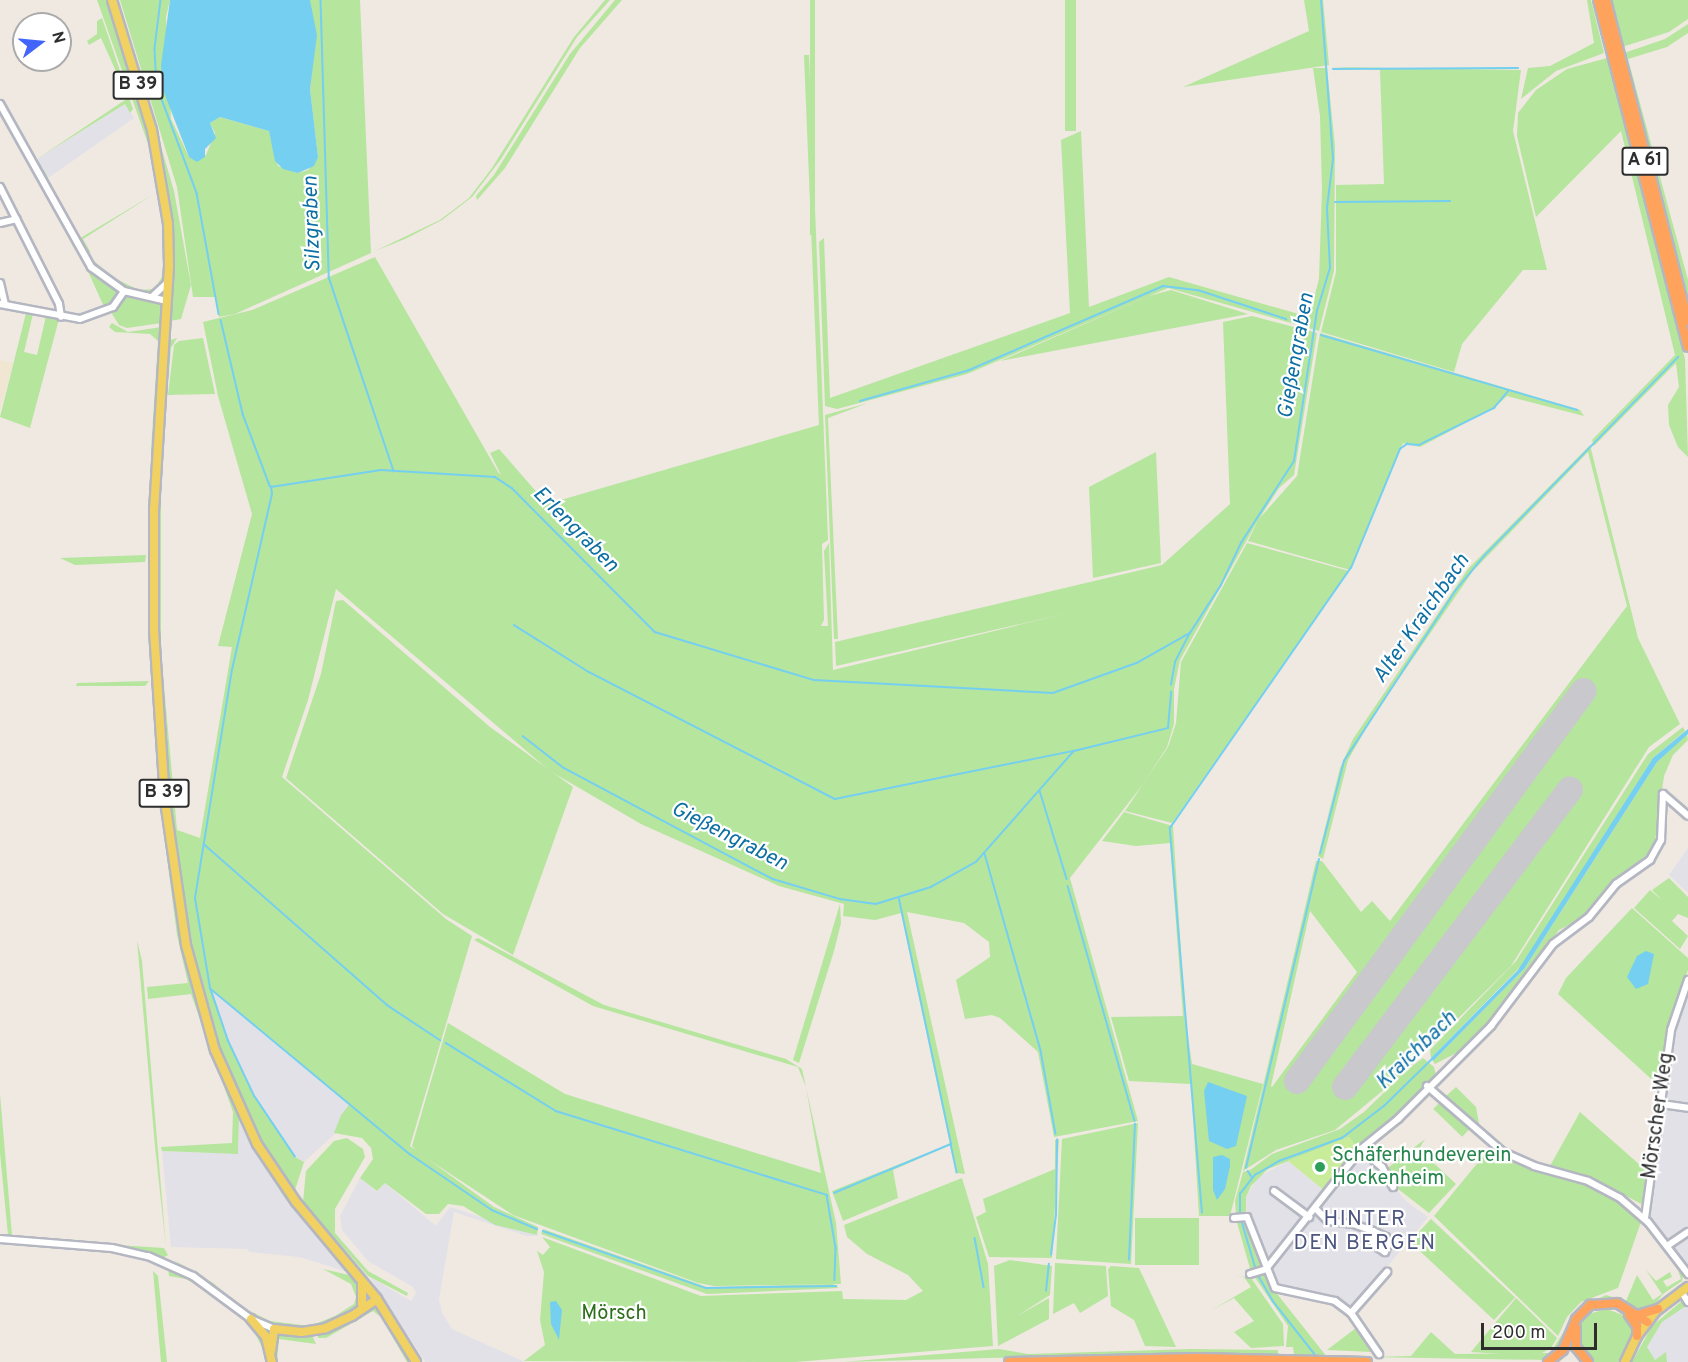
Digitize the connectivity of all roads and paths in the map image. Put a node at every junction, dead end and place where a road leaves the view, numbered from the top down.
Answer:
1 (112, 0) edge
2 (1598, 0) edge
3 (1606, 0) edge
4 (0, 104) edge
5 (0, 187) edge
6 (17, 219) junction
7 (0, 223) edge
8 (168, 282) junction
9 (0, 283) edge
10 (124, 291) junction
11 (150, 296) junction
12 (167, 301) junction
13 (3, 304) edge
14 (62, 317) junction
15 (1688, 321) edge
16 (1688, 348) edge
17 (1688, 816) edge
18 (1688, 980) edge
19 (1680, 1001) junction
20 (1688, 1001) edge
21 (1427, 1086) junction
22 (1661, 1104) junction
23 (1688, 1108) edge
24 (1361, 1149) junction
25 (1393, 1186) dead end
26 (1274, 1191) dead end
27 (1316, 1209) junction
28 (1238, 1217) dead end
29 (1309, 1217) junction
30 (1645, 1218) junction
31 (1373, 1231) dead end
32 (1688, 1232) edge
33 (0, 1239) edge
34 (1667, 1246) junction
35 (1264, 1270) junction
36 (1387, 1272) dead end
37 (1686, 1272) edge
38 (1252, 1274) dead end
39 (360, 1278) junction
40 (1684, 1289) edge
41 (377, 1299) junction
42 (1688, 1302) edge
43 (362, 1304) junction
44 (1658, 1309) junction
45 (1351, 1313) junction
46 (1633, 1315) junction
47 (251, 1319) junction
48 (345, 1319) junction
49 (1646, 1324) junction
50 (274, 1329) junction
51 (1637, 1336) junction
52 (268, 1342) junction
53 (1378, 1354) dead end
54 (272, 1359) edge
55 (1326, 1361) edge
56 (416, 1362) edge
57 (1009, 1362) edge
58 (1367, 1362) edge
59 (1548, 1362) edge
60 (1588, 1362) edge
61 (1625, 1362) edge

1 - 8 main road, B 39
2 - 16 highway, A 61
3 - 15 highway, A 61
4 - 10 street
5 - 6 street
6 - 7 street
6 - 14 street
8 - 11 street
8 - 12 main road, B 39
9 - 13 street
10 - 11 street
10 - 14 street
11 - 12 street
12 - 39 main road, B 39
13 - 14 street
17 - 21 street
18 - 19 street, Mörscher Weg
19 - 20 street
19 - 22 street, Mörscher Weg
21 - 24 street
21 - 30 street
22 - 23 street
22 - 30 street, Mörscher Weg
24 - 25 street
24 - 27 street
26 - 29 street
27 - 29 street
27 - 31 street
28 - 35 street
29 - 35 street
30 - 34 street
32 - 34 street
33 - 47 street
34 - 37 street
35 - 38 street
35 - 45 street
36 - 45 street
37 - 40 street
39 - 41 main road, B 39
39 - 43 main road
40 - 42 street
40 - 44 main road
41 - 43 main road
41 - 48 main road
41 - 56 main road, B 39
43 - 48 main road
44 - 46 highway
44 - 49 main road
45 - 53 street
46 - 49 highway
46 - 51 highway
46 - 59 highway
46 - 60 highway
47 - 50 street
47 - 52 main road
48 - 50 main road
49 - 51 main road
50 - 52 main road
50 - 54 main road
51 - 61 main road
52 - 54 main road
55 - 57 highway
55 - 58 highway

